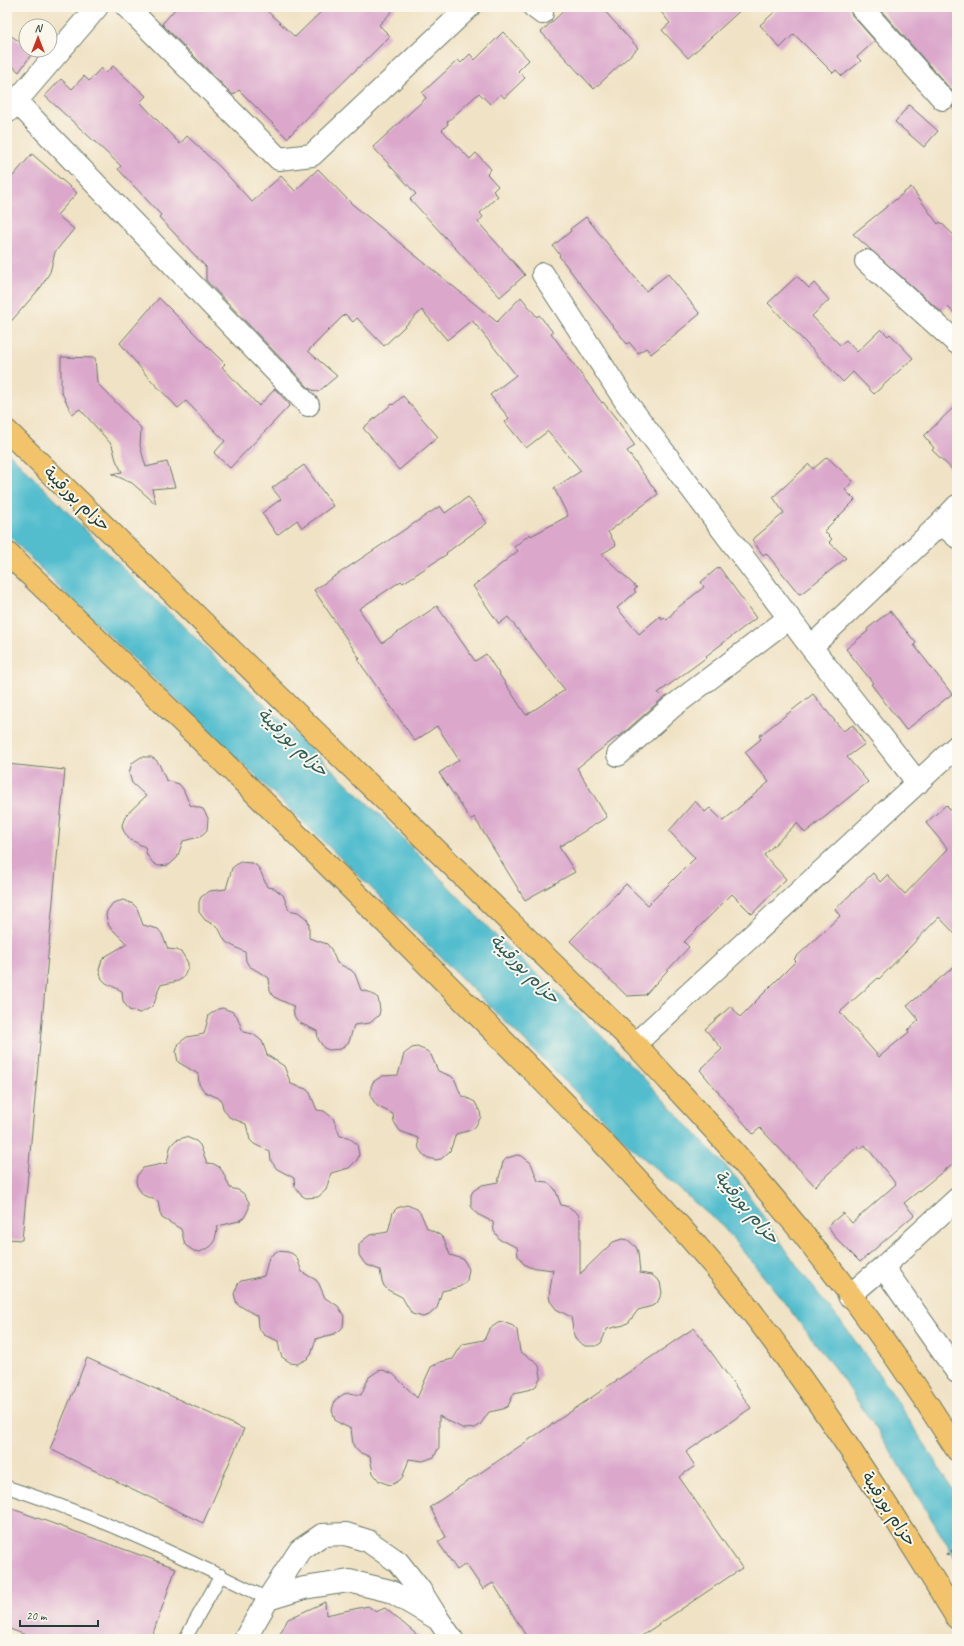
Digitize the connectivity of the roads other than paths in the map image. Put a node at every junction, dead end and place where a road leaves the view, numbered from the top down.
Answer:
1 (96, 7) edge
2 (127, 7) edge
3 (469, 7) edge
4 (861, 7) edge
5 (943, 99) dead end
6 (12, 106) edge
7 (866, 261) dead end
8 (543, 274) dead end
9 (957, 343) edge
10 (308, 405) dead end
11 (7, 431) edge
12 (957, 506) edge
13 (941, 523) junction
14 (957, 537) edge
15 (7, 553) edge
16 (789, 618) junction
17 (811, 647) junction
18 (957, 746) edge
19 (618, 755) dead end
20 (918, 783) junction
21 (634, 1044) junction
22 (957, 1199) edge
23 (883, 1268) junction
24 (849, 1296) junction
25 (957, 1372) edge
26 (957, 1450) edge
27 (7, 1487) edge
28 (221, 1575) junction
29 (268, 1599) junction
30 (957, 1618) edge
31 (438, 1620) junction
32 (185, 1639) edge
33 (245, 1639) edge
34 (452, 1639) edge

1 - 6 street
2 - 3 street
4 - 5 street
6 - 10 street
7 - 9 street
8 - 16 street
11 - 21 highway, حزام بورقيبة
12 - 13 street
13 - 14 street
13 - 17 street
15 - 30 highway, حزام بورقيبة
16 - 17 street
16 - 19 street
17 - 20 street
18 - 20 street
20 - 21 street
21 - 24 highway, حزام بورقيبة
22 - 23 street
23 - 24 street
23 - 25 street
24 - 26 highway, حزام بورقيبة
27 - 28 lane
28 - 29 lane
28 - 32 lane
29 - 31 street
29 - 31 street
29 - 33 street
31 - 34 street

